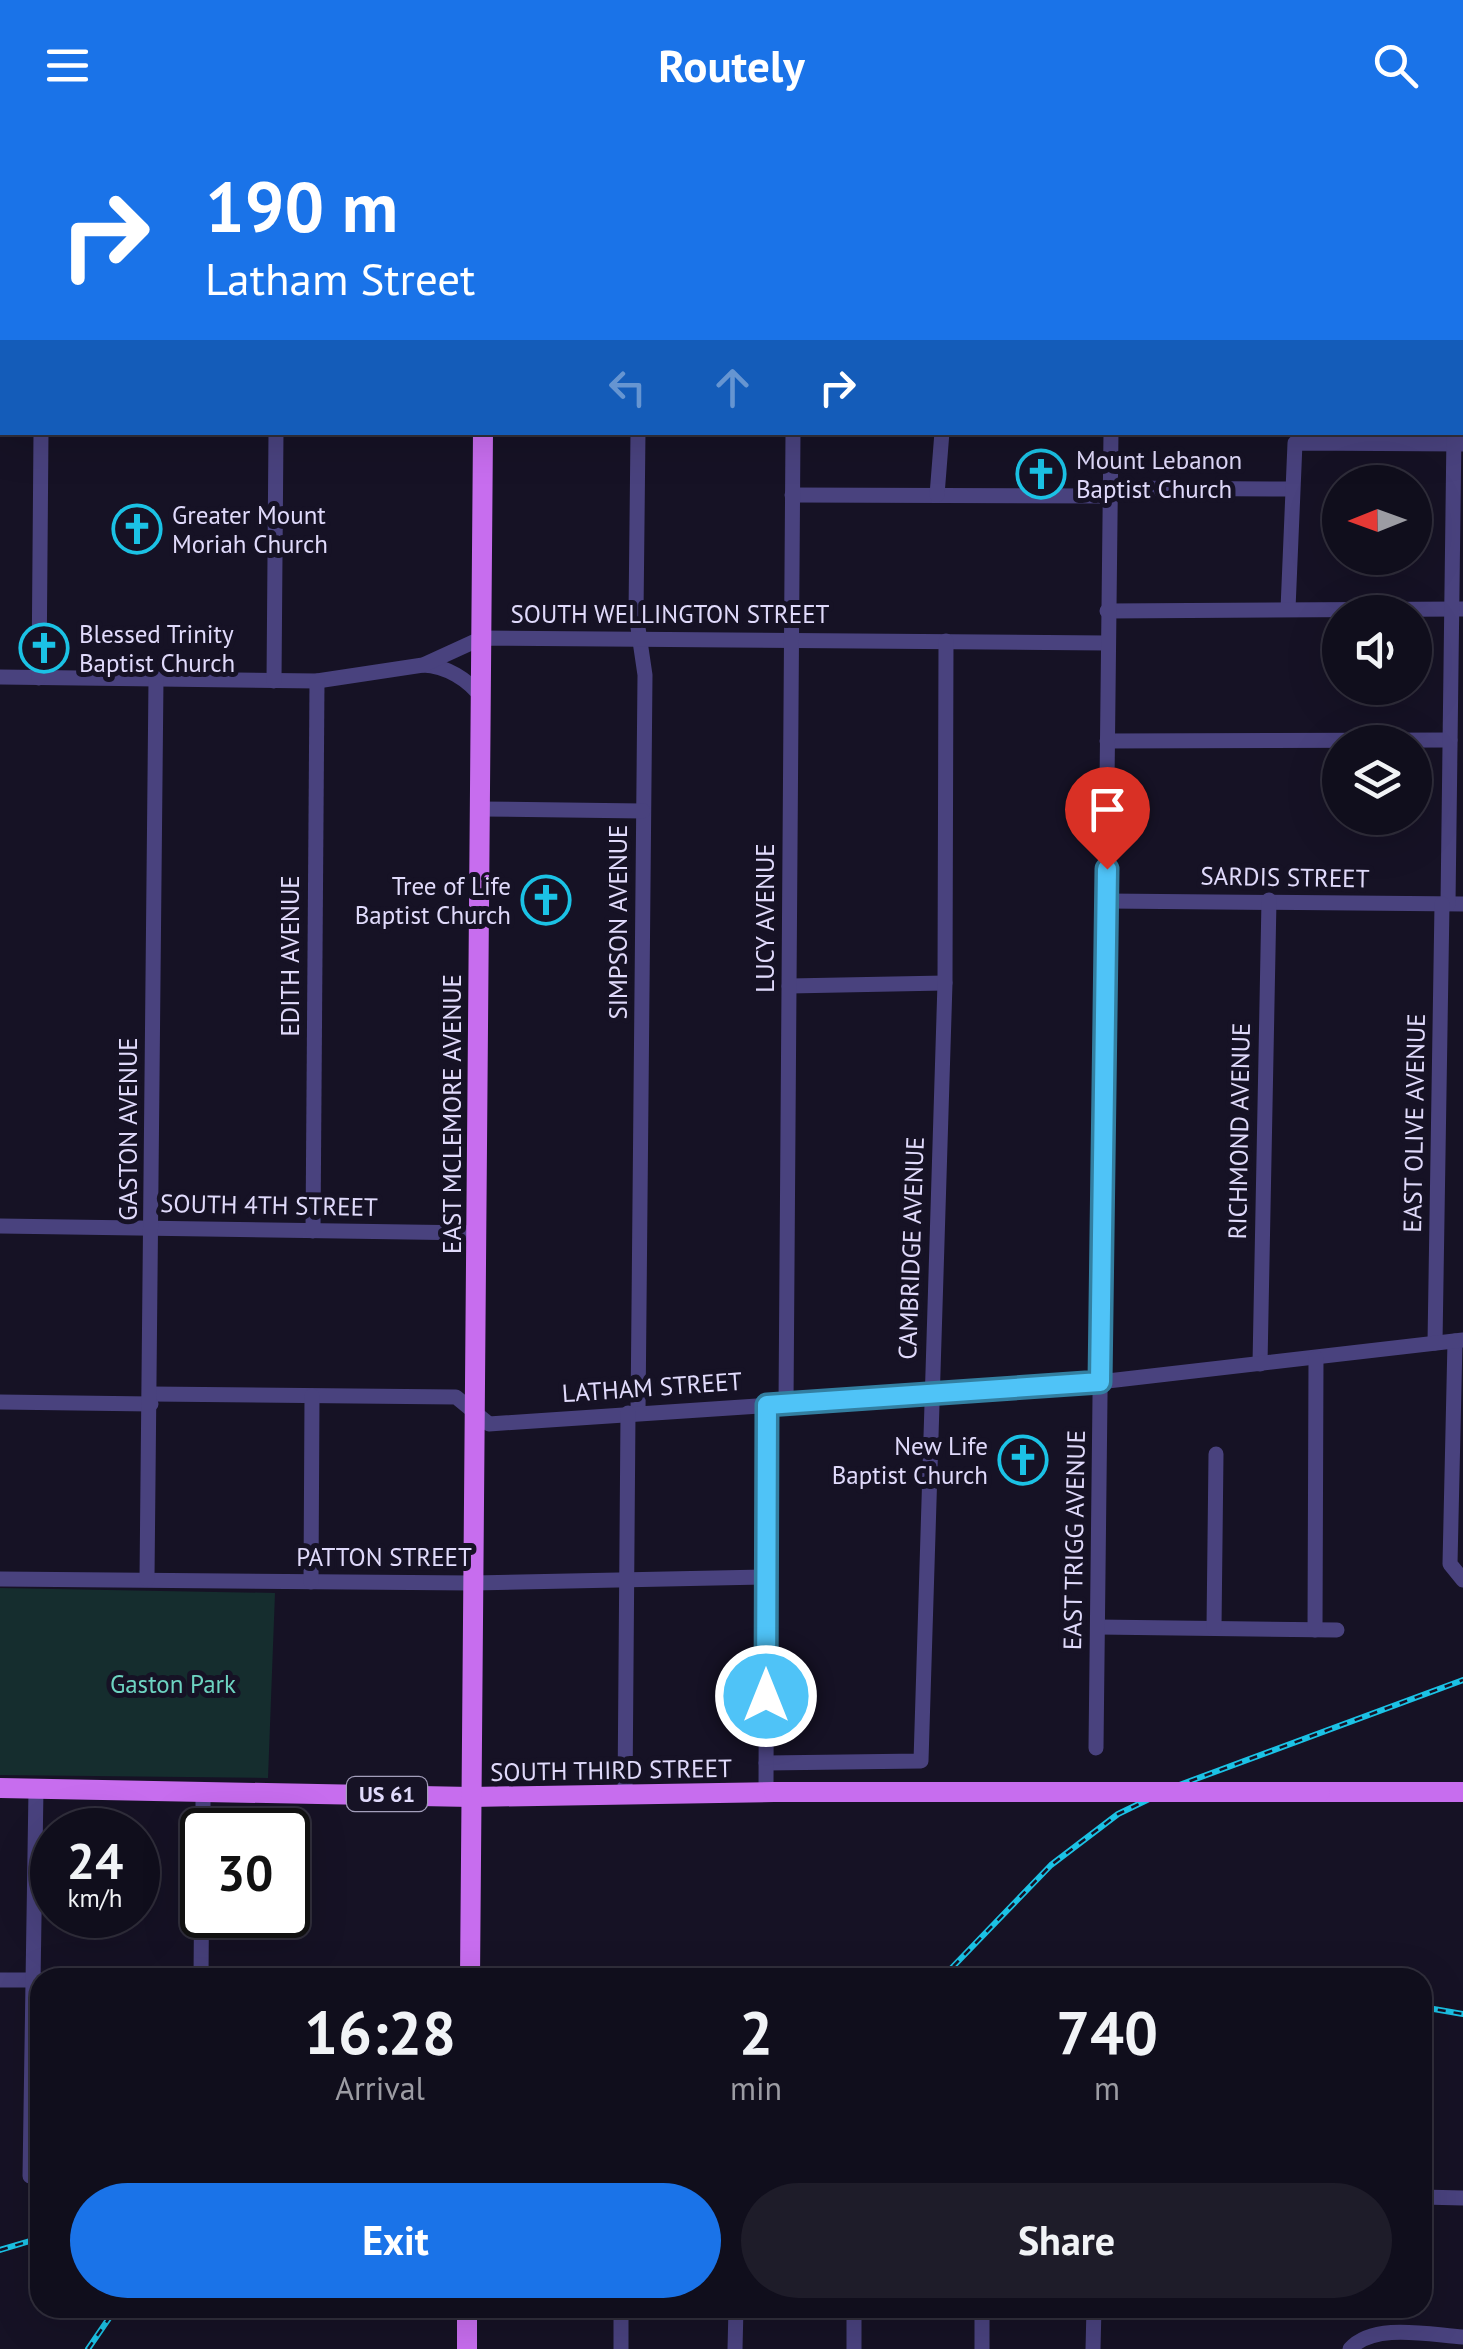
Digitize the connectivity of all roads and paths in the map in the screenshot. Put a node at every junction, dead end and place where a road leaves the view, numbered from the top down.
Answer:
1 (41, 435) edge
2 (276, 435) edge
3 (484, 435) edge
4 (638, 435) edge
5 (793, 435) edge
6 (942, 435) edge
7 (1110, 435) edge
8 (1457, 440) edge
9 (1292, 490) junction
10 (1109, 492) junction
11 (792, 495) junction
12 (937, 495) junction
13 (1288, 609) junction
14 (1457, 609) edge
15 (1107, 611) junction
16 (482, 638) junction
17 (640, 639) junction
18 (792, 639) junction
19 (946, 641) junction
20 (1107, 642) junction
21 (423, 665) junction
22 (0, 677) edge
23 (39, 678) junction
24 (156, 679) junction
25 (274, 680) junction
26 (316, 681) junction
27 (482, 698) junction
28 (1108, 740) junction
29 (1450, 740) junction
30 (1456, 804) edge
31 (480, 809) junction
32 (643, 811) junction
33 (1268, 900) junction
34 (1107, 901) junction
35 (1451, 904) edge
36 (944, 983) junction
37 (789, 986) junction
38 (0, 1226) edge
39 (152, 1229) junction
40 (313, 1231) junction
41 (476, 1233) junction
42 (1459, 1340) edge
43 (1435, 1343) junction
44 (1316, 1358) junction
45 (1260, 1364) junction
46 (1100, 1382) junction
47 (931, 1394) junction
48 (312, 1396) junction
49 (151, 1399) junction
50 (0, 1402) edge
51 (786, 1404) junction
52 (767, 1405) junction
53 (475, 1412) junction
54 (633, 1413) junction
55 (1216, 1454) dead end
56 (767, 1577) junction
57 (0, 1579) edge
58 (147, 1579) junction
59 (627, 1579) junction
60 (1463, 1580) edge
61 (312, 1582) junction
62 (473, 1582) junction
63 (1098, 1628) junction
64 (1214, 1628) junction
65 (1316, 1630) junction
66 (1337, 1630) dead end
67 (1096, 1748) dead end
68 (766, 1763) junction
69 (0, 1788) edge
70 (36, 1789) junction
71 (203, 1792) junction
72 (770, 1792) junction
73 (1463, 1792) edge
74 (625, 1795) junction
75 (471, 1796) junction
76 (203, 1808) edge
77 (201, 1938) edge
78 (37, 1968) edge
79 (201, 1968) edge
80 (470, 1968) edge
81 (0, 1980) edge
82 (30, 1980) edge
83 (1432, 2198) edge
84 (1463, 2198) edge
85 (467, 2318) edge
86 (622, 2318) edge
87 (736, 2318) edge
88 (854, 2318) edge
89 (982, 2318) edge
90 (1094, 2318) edge
91 (1463, 2337) edge
92 (466, 2349) edge
93 (622, 2349) edge
94 (735, 2349) edge
95 (854, 2349) edge
96 (982, 2349) edge
97 (1093, 2349) edge
98 (1350, 2349) edge

1 - 23 street
2 - 25 street
3 - 16 main road, EAST MCLEMORE AVENUE
4 - 17 street, SIMPSON AVENUE
5 - 11 street, LUCY AVENUE
6 - 12 street
7 - 10 street, EAST TRIGG AVENUE
8 - 9 street
8 - 14 street, EAST OLIVE AVENUE
9 - 10 street
9 - 13 street
10 - 12 street
10 - 15 street, EAST TRIGG AVENUE
11 - 12 street
11 - 18 street, LUCY AVENUE
13 - 14 street
13 - 15 street
14 - 29 street, EAST OLIVE AVENUE
15 - 20 street, EAST TRIGG AVENUE
16 - 17 street, SOUTH WELLINGTON STREET
16 - 21 street, SOUTH WELLINGTON STREET
16 - 27 main road, EAST MCLEMORE AVENUE
17 - 18 street, SOUTH WELLINGTON STREET
17 - 32 street, SIMPSON AVENUE
18 - 19 street, SOUTH WELLINGTON STREET
18 - 37 street, LUCY AVENUE
19 - 20 street, SOUTH WELLINGTON STREET
19 - 36 street, CAMBRIDGE AVENUE
20 - 28 street, EAST TRIGG AVENUE
21 - 26 street, SOUTH WELLINGTON STREET
21 - 27 street
22 - 23 street, SOUTH WELLINGTON STREET
23 - 24 street, SOUTH WELLINGTON STREET
24 - 25 street, SOUTH WELLINGTON STREET
24 - 39 street, GASTON AVENUE
25 - 26 street, SOUTH WELLINGTON STREET
26 - 40 street, EDITH AVENUE
27 - 31 main road, EAST MCLEMORE AVENUE
28 - 29 street
28 - 34 street, EAST TRIGG AVENUE
29 - 30 street, EAST OLIVE AVENUE
30 - 35 street, EAST OLIVE AVENUE
31 - 32 street
31 - 41 main road, EAST MCLEMORE AVENUE
32 - 54 street, SIMPSON AVENUE
33 - 34 street, SARDIS STREET
33 - 35 street, SARDIS STREET
33 - 45 street, RICHMOND AVENUE
34 - 46 street, EAST TRIGG AVENUE
35 - 43 street, EAST OLIVE AVENUE
36 - 37 street
36 - 47 street, CAMBRIDGE AVENUE
37 - 51 street, LUCY AVENUE
38 - 39 street, SOUTH 4TH STREET
39 - 40 street, SOUTH 4TH STREET
39 - 49 street, GASTON AVENUE
40 - 41 street, SOUTH 4TH STREET
41 - 53 main road, EAST MCLEMORE AVENUE
42 - 43 street, LATHAM STREET
42 - 60 street
43 - 44 street, LATHAM STREET
44 - 45 street, LATHAM STREET
44 - 65 street
45 - 46 street, LATHAM STREET
46 - 47 street, LATHAM STREET
46 - 63 street, EAST TRIGG AVENUE
47 - 51 street, LATHAM STREET
47 - 68 street, CAMBRIDGE AVENUE
48 - 49 street, LATHAM STREET
48 - 53 street, LATHAM STREET
48 - 61 street
49 - 50 street, LATHAM STREET
49 - 58 street, GASTON AVENUE
51 - 52 street, LATHAM STREET
52 - 54 street, LATHAM STREET
52 - 56 street
53 - 54 street, LATHAM STREET
53 - 62 main road, EAST MCLEMORE AVENUE
54 - 59 street, SIMPSON AVENUE
55 - 64 street
56 - 59 street, PATTON STREET
56 - 68 street
57 - 58 street, PATTON STREET
58 - 61 street, PATTON STREET
59 - 62 street, PATTON STREET
59 - 74 street, SIMPSON AVENUE
61 - 62 street, PATTON STREET
62 - 75 main road, EAST MCLEMORE AVENUE
63 - 64 street
63 - 67 street, EAST TRIGG AVENUE
64 - 65 street
65 - 66 street
68 - 72 street
69 - 70 main road, SOUTH THIRD STREET / US 61
70 - 71 main road, SOUTH THIRD STREET / US 61
70 - 78 street
71 - 75 main road, SOUTH THIRD STREET / US 61
71 - 76 street
72 - 73 main road, SOUTH THIRD STREET / US 61, bridge
72 - 74 main road, SOUTH THIRD STREET / US 61
74 - 75 main road, SOUTH THIRD STREET / US 61
75 - 80 main road
77 - 79 street
81 - 82 street
83 - 84 street
85 - 92 main road
86 - 93 street
87 - 94 street
88 - 95 street
89 - 96 street
90 - 97 street
91 - 98 street

